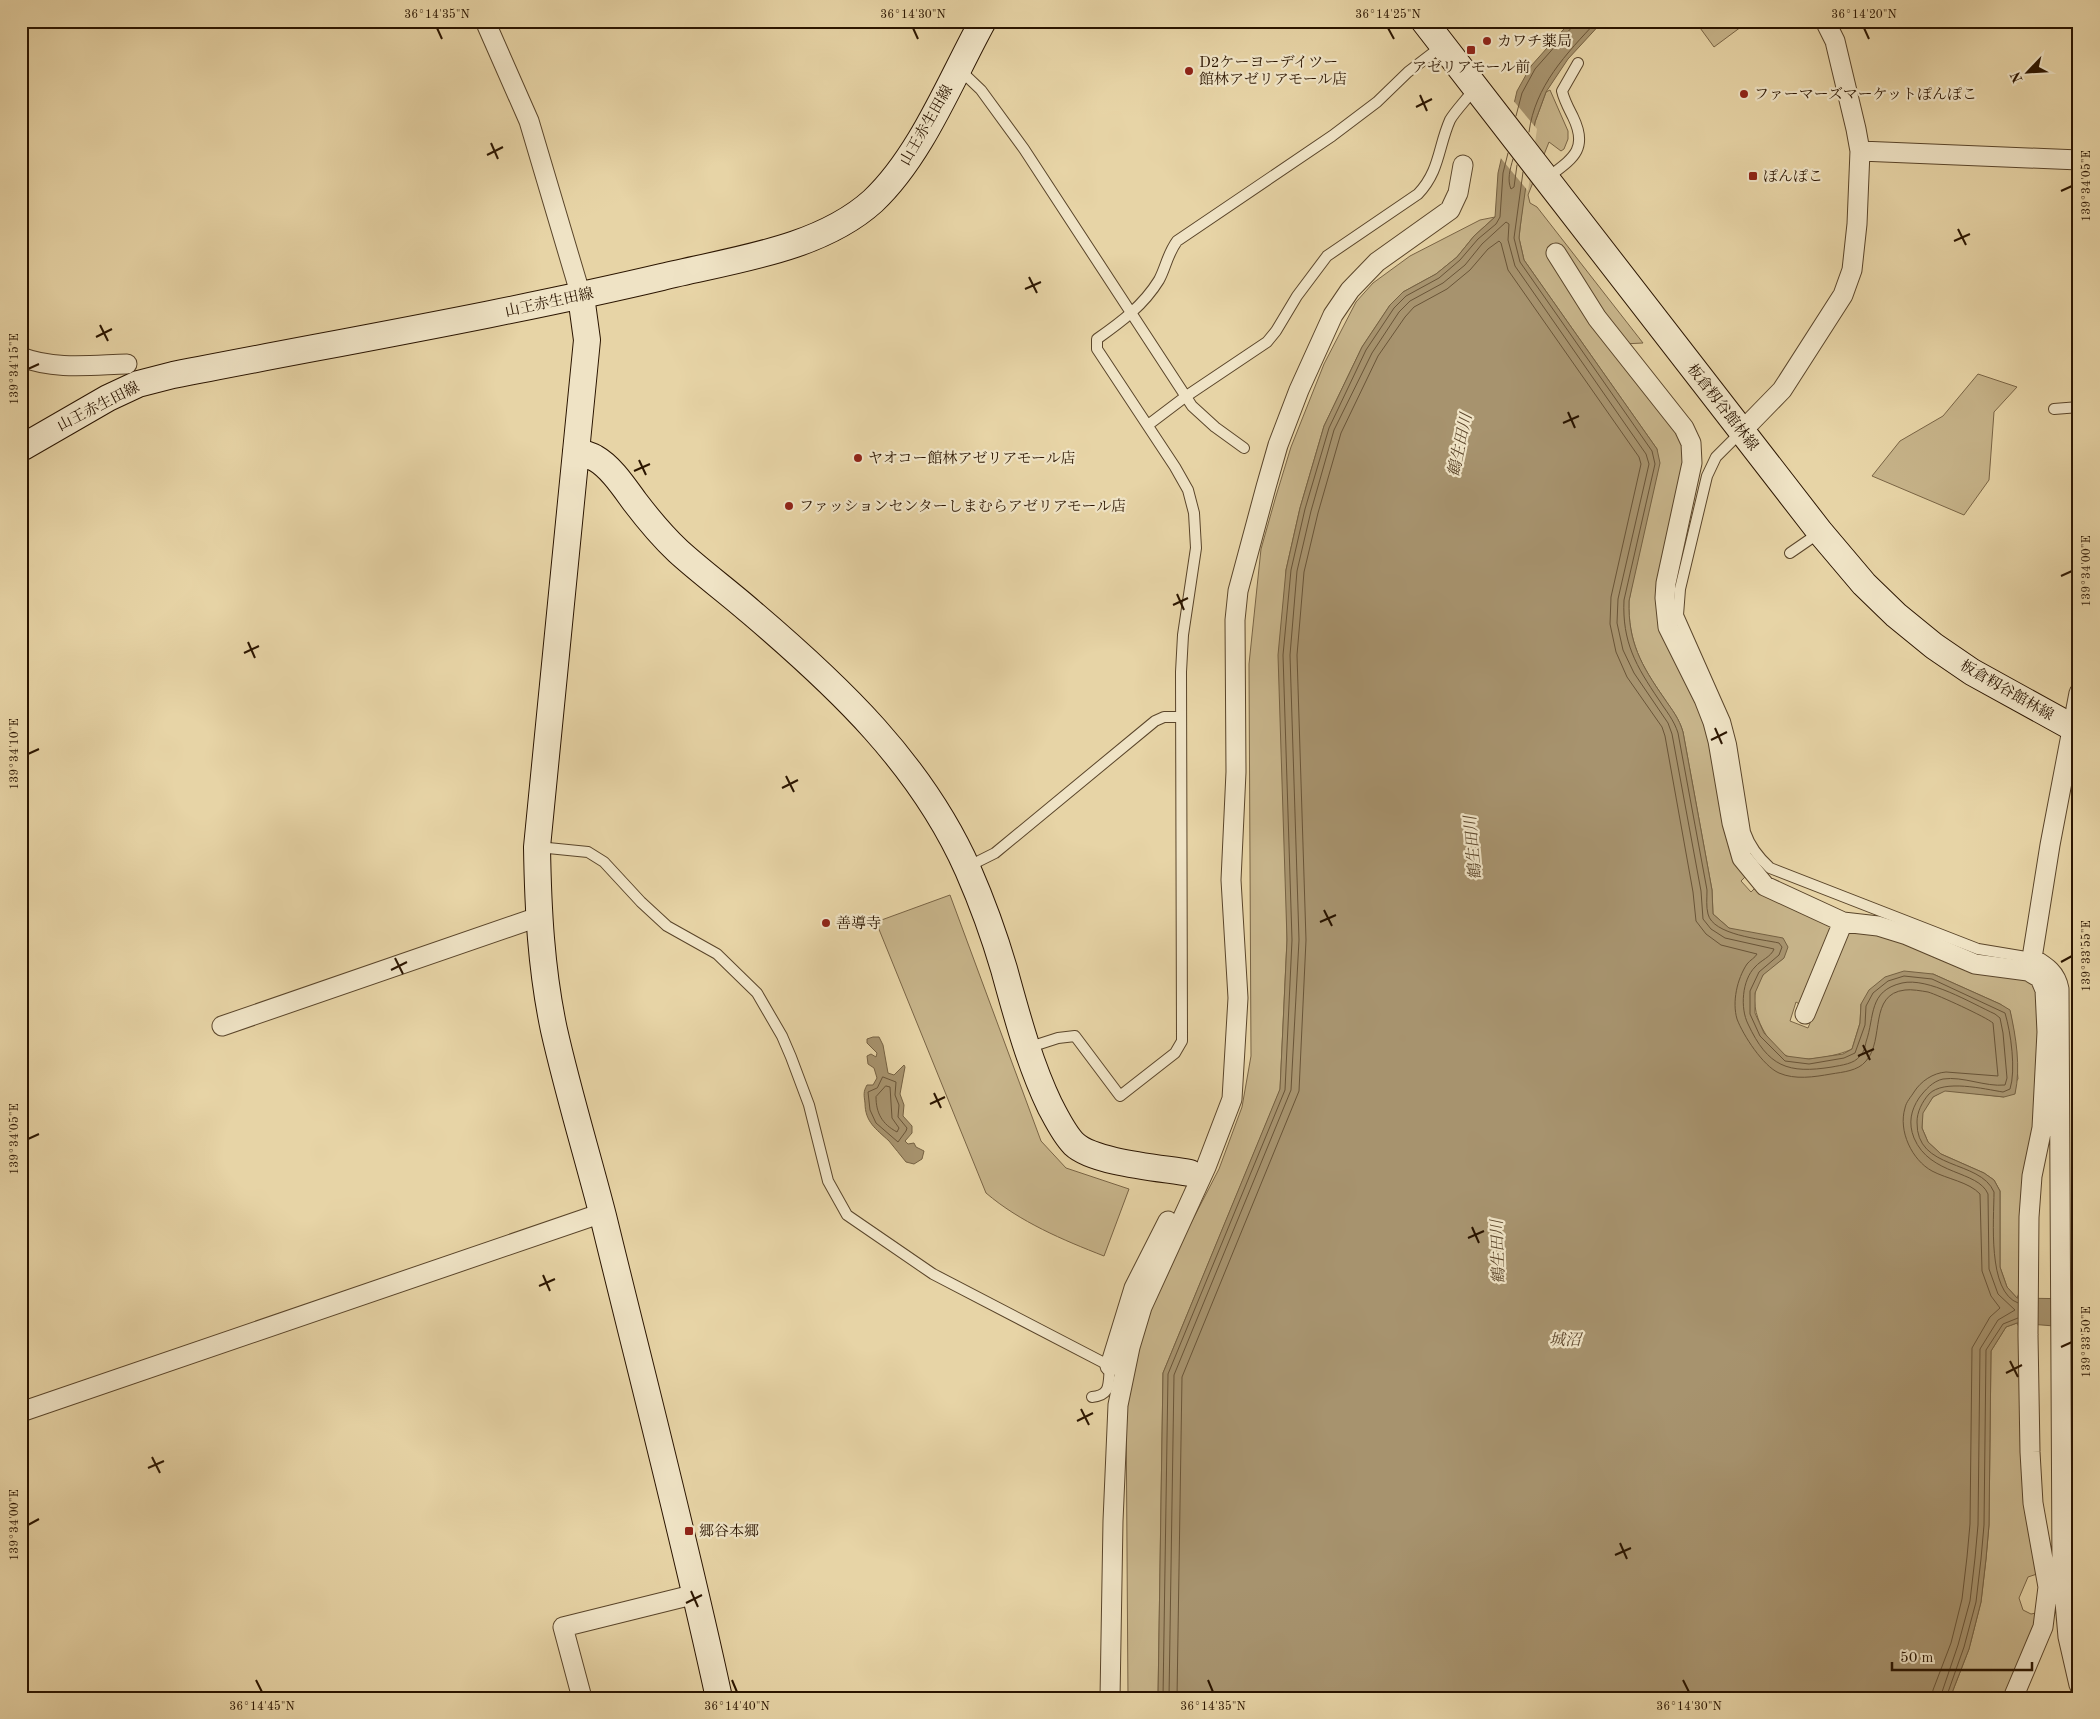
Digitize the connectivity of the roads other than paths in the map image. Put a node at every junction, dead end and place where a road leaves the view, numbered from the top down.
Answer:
1 (485, 21) edge
2 (983, 21) edge
3 (1424, 21) edge
4 (1825, 21) edge
5 (1443, 46) junction
6 (1578, 63) dead end
7 (958, 68) junction
8 (1475, 89) junction
9 (1860, 151) junction
10 (2079, 160) edge
11 (1463, 165) dead end
12 (1544, 176) junction
13 (1556, 253) dead end
14 (581, 296) junction
15 (1132, 314) junction
16 (21, 357) edge
17 (127, 364) dead end
18 (1185, 397) junction
19 (2079, 407) edge
20 (2054, 409) dead end
21 (1148, 425) junction
22 (1742, 431) junction
23 (22, 446) edge
24 (1244, 448) dead end
25 (576, 451) junction
26 (1820, 532) junction
27 (1790, 554) dead end
28 (2079, 693) edge
29 (1180, 718) junction
30 (2075, 729) edge
31 (537, 847) junction
32 (966, 868) junction
33 (538, 917) junction
34 (1843, 922) junction
35 (2032, 958) junction
36 (1805, 1014) dead end
37 (222, 1026) dead end
38 (1026, 1048) junction
39 (1190, 1173) joint
40 (602, 1213) junction
41 (1110, 1366) junction
42 (1092, 1397) dead end
43 (21, 1412) edge
44 (2069, 1483) edge
45 (696, 1594) junction
46 (2079, 1685) edge
47 (582, 1698) edge
48 (718, 1698) edge
49 (1110, 1698) edge
50 (2013, 1698) edge

1 - 14 street
2 - 7 street, 山王赤生田線
3 - 5 street, 板倉籾谷館林線
4 - 9 street
5 - 8 street, 板倉籾谷館林線
5 - 15 lane
6 - 12 lane
7 - 14 street, 山王赤生田線
7 - 15 lane
8 - 12 street, 板倉籾谷館林線
8 - 18 lane
9 - 10 street
9 - 22 street
11 - 49 street
12 - 22 street, 板倉籾谷館林線
13 - 34 street
14 - 23 street, 山王赤生田線
14 - 25 street
15 - 18 lane
15 - 21 lane
16 - 17 street
18 - 21 lane
18 - 24 lane
19 - 20 lane
21 - 29 lane
22 - 26 street, 板倉籾谷館林線
22 - 35 lane
25 - 31 street
25 - 32 street
26 - 27 lane
26 - 30 street, 板倉籾谷館林線
28 - 30 street
29 - 32 lane
29 - 38 lane
30 - 35 street
31 - 33 street
31 - 41 lane
32 - 38 street
33 - 37 street
33 - 40 street
34 - 36 street
34 - 50 street
35 - 44 street
38 - 39 street
39 - 41 street
40 - 43 street
40 - 45 street
41 - 42 lane
44 - 46 street
45 - 47 street
45 - 48 street

